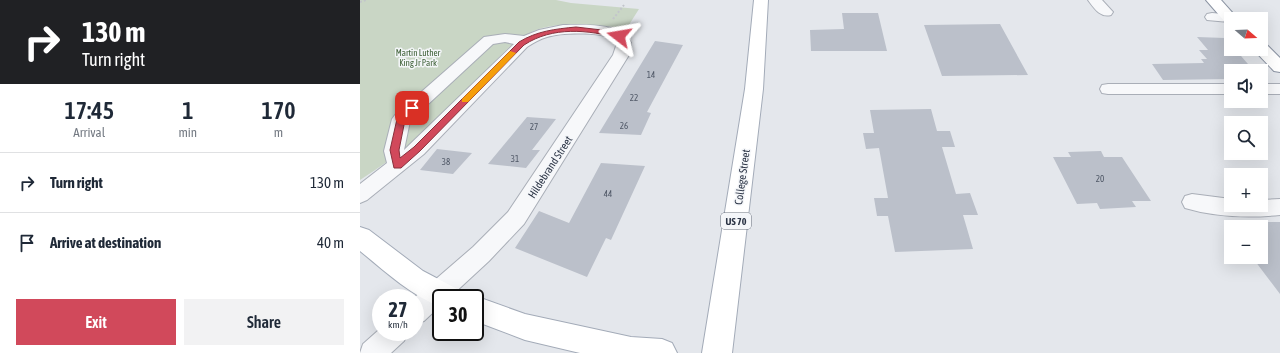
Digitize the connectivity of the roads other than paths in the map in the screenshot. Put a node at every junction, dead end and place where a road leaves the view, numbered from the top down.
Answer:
1 (761, 0) edge
2 (1095, 0) edge
3 (1213, 0) edge
4 (1106, 12) dead end
5 (1224, 12) edge
6 (1212, 17) dead end
7 (1224, 18) edge
8 (526, 41) junction
9 (1268, 56) edge
10 (1280, 67) edge
11 (1108, 89) dead end
12 (1224, 89) edge
13 (1268, 89) edge
14 (1280, 89) edge
15 (398, 166) junction
16 (360, 195) edge
17 (1192, 202) dead end
18 (1280, 207) edge
19 (360, 237) edge
20 (432, 289) edge
21 (449, 289) edge
22 (484, 311) edge
23 (385, 341) edge
24 (372, 353) edge
25 (662, 353) edge
26 (717, 353) edge

1 - 26 main road, College Street / US 70
2 - 4 street
3 - 5 main road
6 - 7 street
8 - 15 street
8 - 15 street
8 - 21 street, Hildebrand Street
9 - 10 main road
11 - 12 street
13 - 14 street
15 - 16 street
17 - 18 street
19 - 20 main road
22 - 25 main road
23 - 24 street

